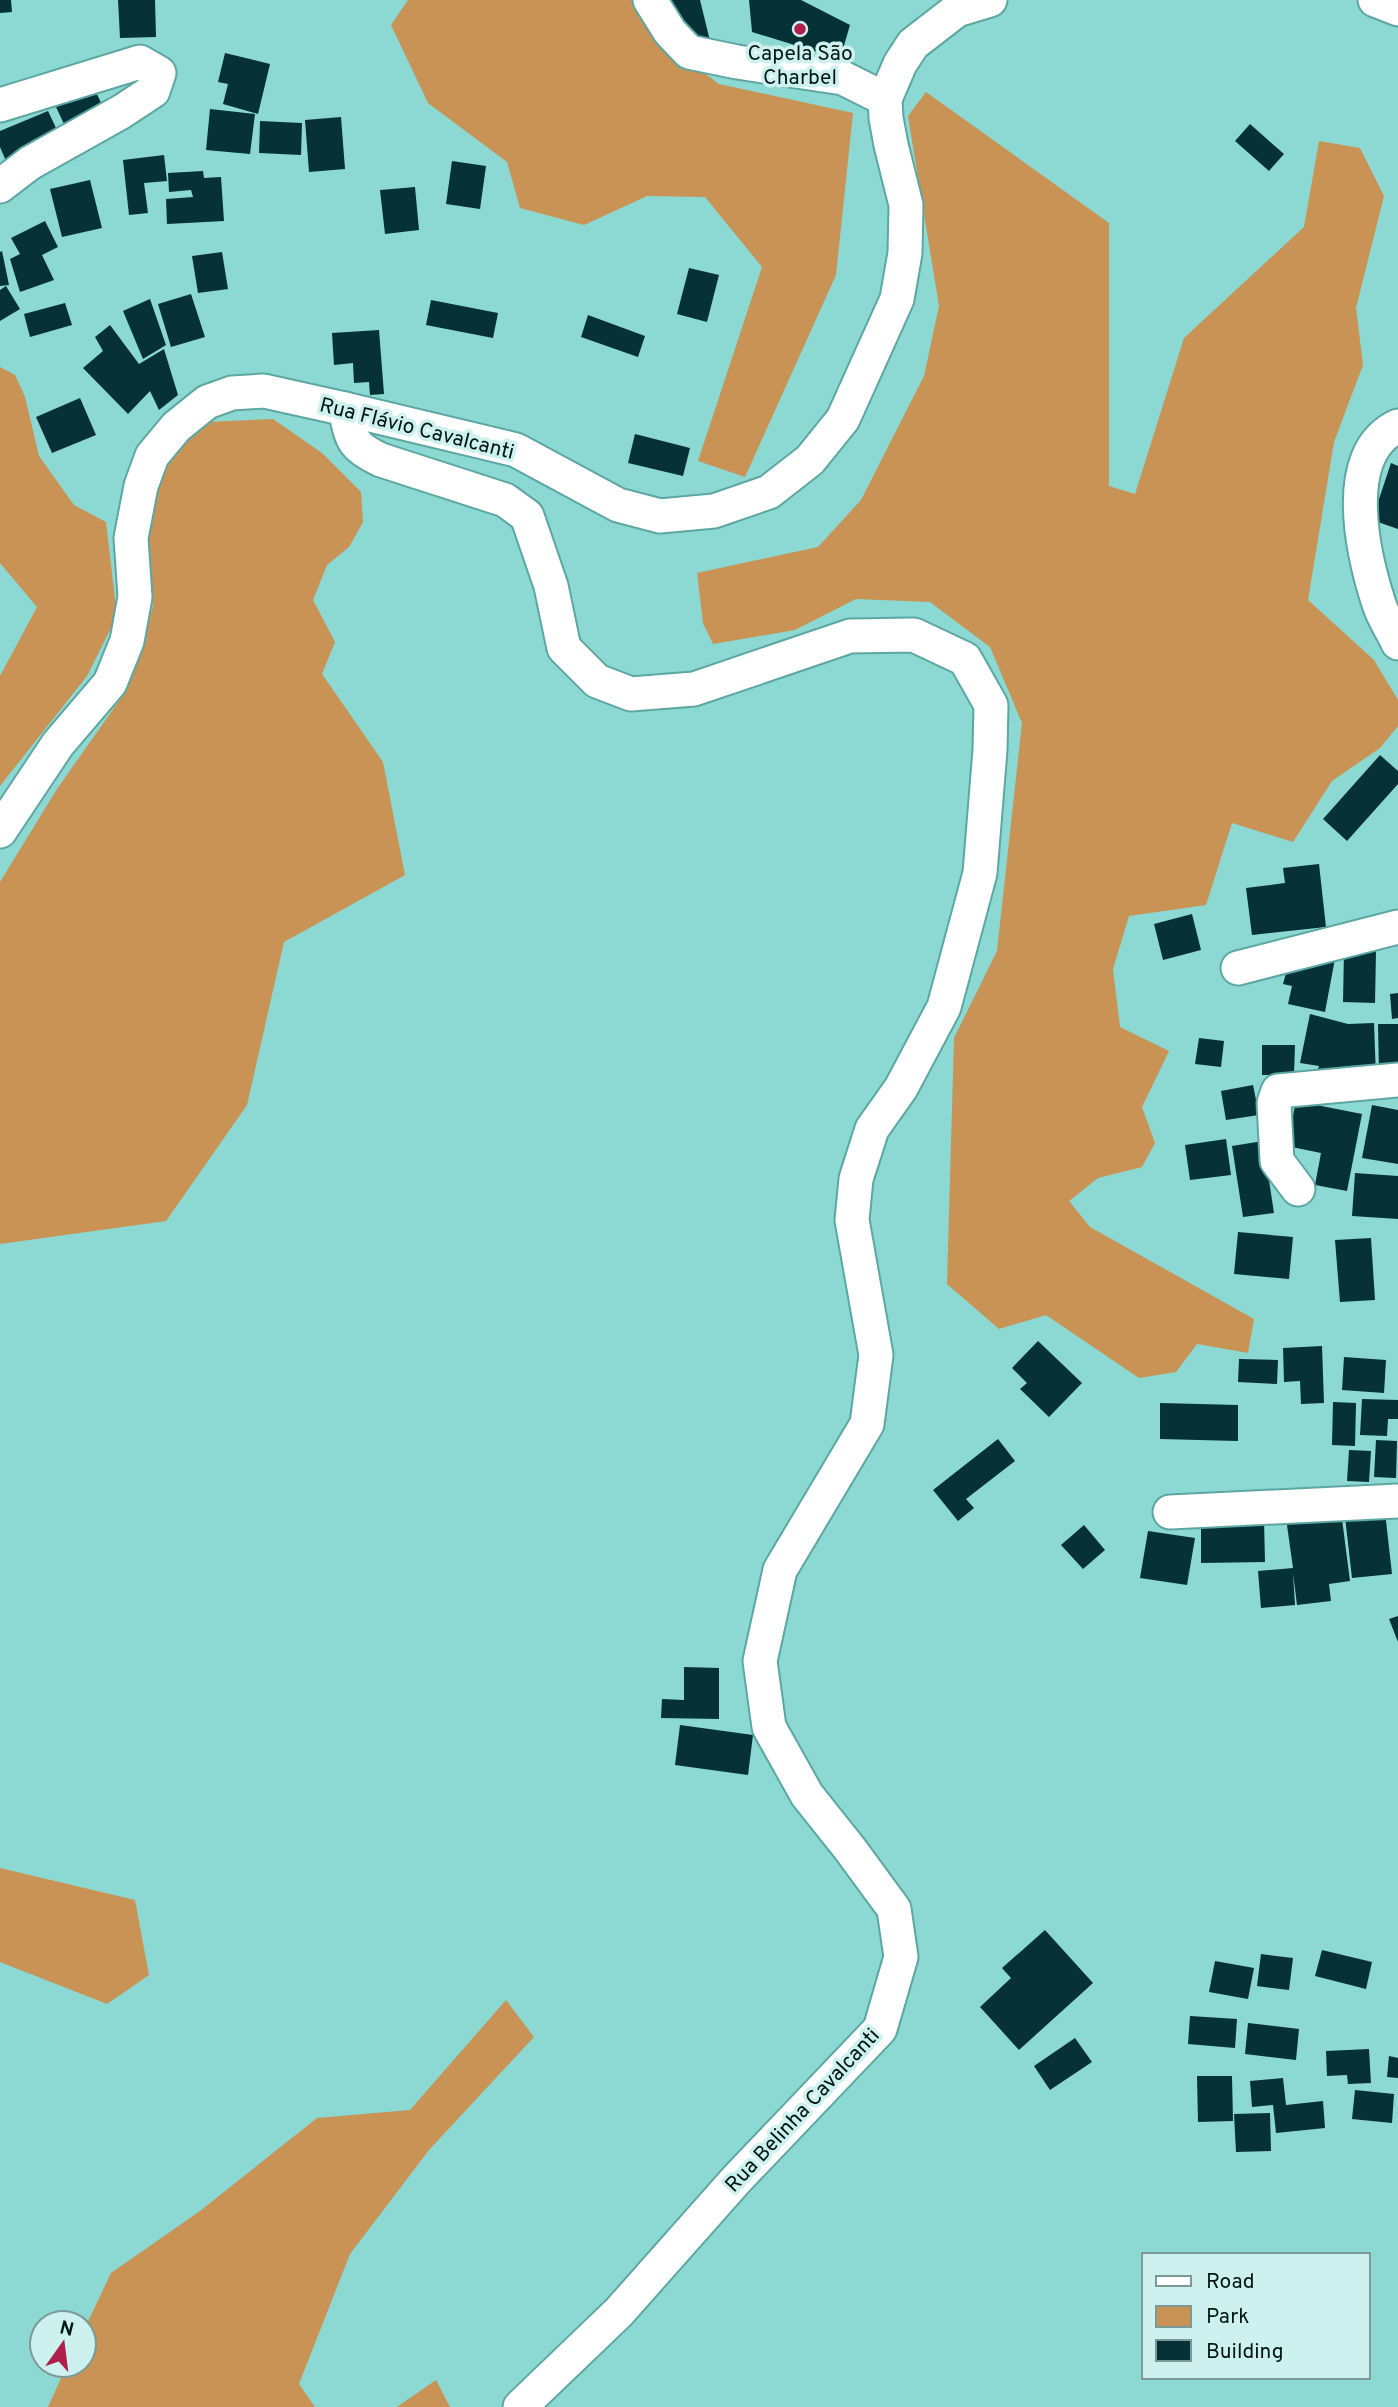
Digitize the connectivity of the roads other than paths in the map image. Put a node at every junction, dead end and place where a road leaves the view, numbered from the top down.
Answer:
1 (650, 0) edge
2 (990, 0) edge
3 (1375, 0) edge
4 (1398, 9) edge
5 (885, 99) junction
6 (0, 105) edge
7 (0, 186) edge
8 (345, 409) junction
9 (1398, 426) edge
10 (1398, 643) edge
11 (0, 831) edge
12 (1398, 927) edge
13 (1238, 968) dead end
14 (1398, 1080) edge
15 (1298, 1189) dead end
16 (1398, 1501) edge
17 (1170, 1512) dead end
18 (520, 2407) edge

1 - 5 street
2 - 5 street, Rua Flávio Cavalcanti
3 - 4 street
5 - 8 street, Rua Flávio Cavalcanti
6 - 7 street
8 - 11 street, Rua Flávio Cavalcanti
8 - 18 street, Rua Belinha Cavalcanti
9 - 10 street
12 - 13 street
14 - 15 street
16 - 17 street

